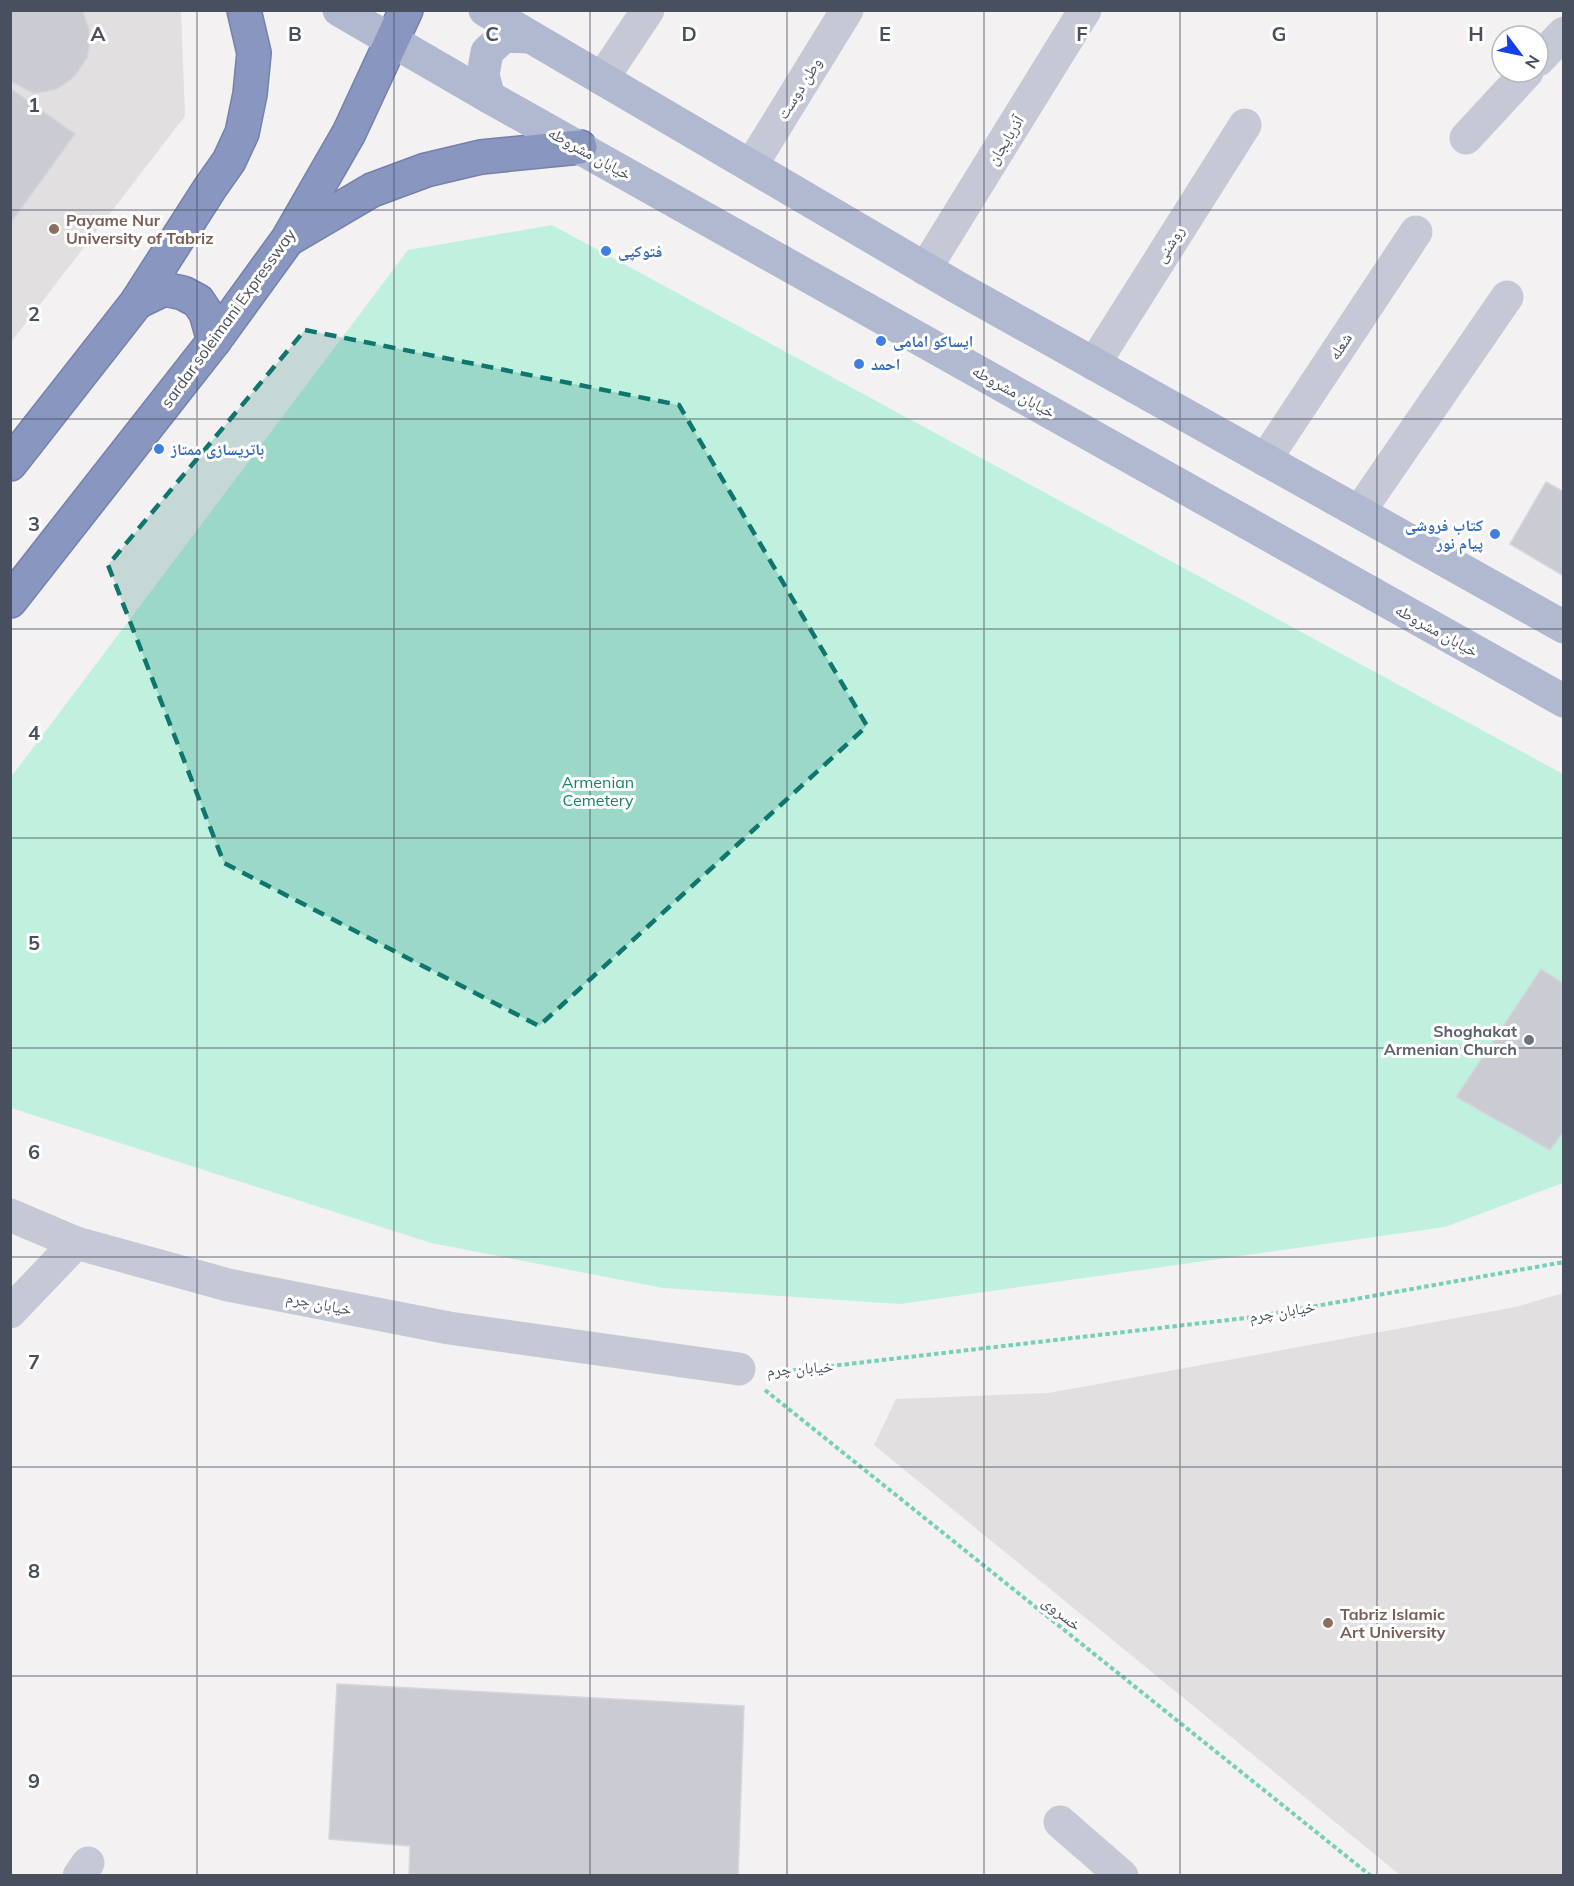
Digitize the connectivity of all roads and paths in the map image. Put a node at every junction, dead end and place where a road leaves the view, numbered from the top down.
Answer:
1 (244, 10) edge
2 (339, 10) edge
3 (406, 10) edge
4 (485, 10) edge
5 (648, 10) edge
6 (847, 10) edge
7 (1085, 10) edge
8 (1563, 33) edge
9 (530, 37) junction
10 (391, 41) junction
11 (1550, 47) edge
12 (602, 79) junction
13 (1516, 84) edge
14 (489, 97) junction
15 (1245, 125) dead end
16 (1466, 138) dead end
17 (580, 147) junction
18 (751, 166) junction
19 (1416, 232) dead end
20 (288, 239) junction
21 (925, 269) junction
22 (1507, 297) dead end
23 (137, 302) junction
24 (214, 341) junction
25 (1094, 364) junction
26 (1265, 460) junction
27 (10, 464) edge
28 (1359, 512) junction
29 (10, 601) edge
30 (1563, 627) edge
31 (1563, 701) edge
32 (10, 1215) edge
33 (76, 1243) junction
34 (1563, 1262) edge
35 (10, 1312) edge
36 (739, 1369) junction
37 (1060, 1822) dead end
38 (1122, 1875) edge
39 (1371, 1875) edge

1 - 23 highway
2 - 10 main road, خیابان مشروطه
3 - 10 highway, sardar soleimani Expressway
4 - 9 main road
5 - 12 street
6 - 18 street, وطن دوست
7 - 21 street, آذربایجان
8 - 11 street
9 - 12 main road
9 - 14 main road
10 - 14 main road, خیابان مشروطه
10 - 20 highway, sardar soleimani Expressway
12 - 18 main road
13 - 16 street
14 - 17 main road, خیابان مشروطه
15 - 25 street, روشنی
17 - 20 highway
17 - 31 main road, خیابان مشروطه
18 - 21 main road
19 - 26 street, شعله
20 - 24 highway, sardar soleimani Expressway
21 - 25 main road
22 - 28 street
23 - 24 highway
23 - 27 highway
24 - 29 highway, sardar soleimani Expressway
25 - 26 main road
26 - 28 main road
28 - 30 main road
32 - 33 street, خیابان چرم
33 - 35 street
33 - 36 street, خیابان چرم
34 - 36 path, خیابان چرم
36 - 39 path, خسروی
37 - 38 street

